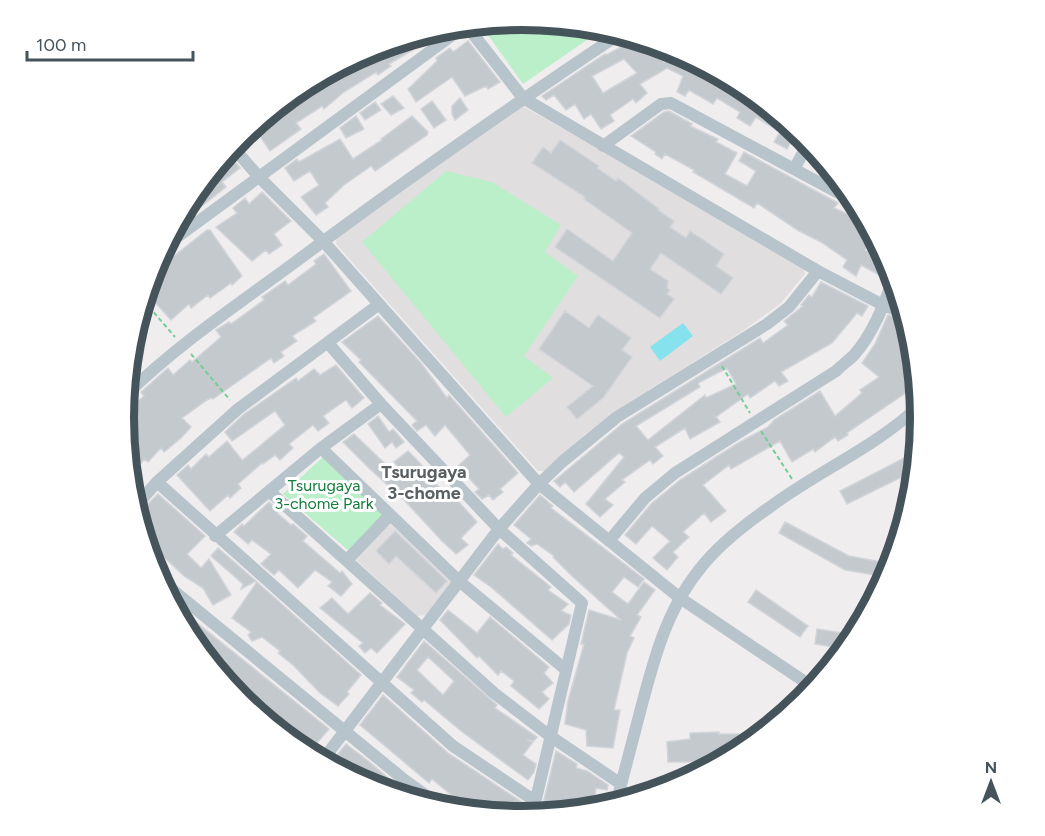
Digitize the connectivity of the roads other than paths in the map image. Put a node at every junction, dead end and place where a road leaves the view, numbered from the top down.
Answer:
1 (472, 33) edge
2 (450, 36) edge
3 (610, 40) edge
4 (523, 98) junction
5 (603, 146) junction
6 (804, 151) edge
7 (239, 154) edge
8 (794, 169) junction
9 (259, 177) junction
10 (838, 193) edge
11 (181, 234) edge
12 (323, 241) junction
13 (818, 271) junction
14 (889, 290) edge
15 (378, 305) junction
16 (883, 305) junction
17 (895, 310) edge
18 (328, 343) junction
19 (136, 387) edge
20 (381, 404) junction
21 (910, 415) edge
22 (321, 448) junction
23 (158, 482) junction
24 (539, 484) junction
25 (269, 491) junction
26 (143, 498) edge
27 (390, 515) junction
28 (499, 529) junction
29 (215, 536) junction
30 (609, 542) junction
31 (347, 560) junction
32 (459, 581) junction
33 (176, 592) edge
34 (680, 598) junction
35 (423, 629) junction
36 (565, 669) junction
37 (381, 682) junction
38 (806, 683) edge
39 (345, 730) junction
40 (550, 736) junction
41 (327, 754) edge
42 (621, 784) junction
43 (423, 793) edge
44 (618, 794) edge
45 (536, 801) junction
46 (535, 806) edge

1 - 4 street
2 - 9 street
3 - 4 street
4 - 5 street
4 - 12 street
5 - 8 street
5 - 13 street
6 - 8 street
7 - 9 street
8 - 10 street
9 - 11 street
9 - 12 street
12 - 15 street
12 - 19 street
13 - 16 street
13 - 24 street
14 - 16 street
15 - 18 street
15 - 24 street
16 - 17 street
16 - 30 street
18 - 20 street
18 - 23 street
20 - 22 street
20 - 28 street
21 - 34 street
22 - 25 street
22 - 27 street
23 - 26 street
23 - 29 street
24 - 28 street
24 - 30 street
25 - 29 street
25 - 31 street
27 - 31 street
27 - 32 street
28 - 32 street
28 - 36 street
29 - 37 street
30 - 34 street
31 - 35 street
32 - 35 street
32 - 36 street
33 - 39 street
34 - 38 street
34 - 42 street
35 - 37 street
35 - 40 street
36 - 40 street
37 - 39 street
37 - 45 street
39 - 41 street
39 - 43 street
40 - 42 street
40 - 45 street
42 - 44 street
45 - 46 street

